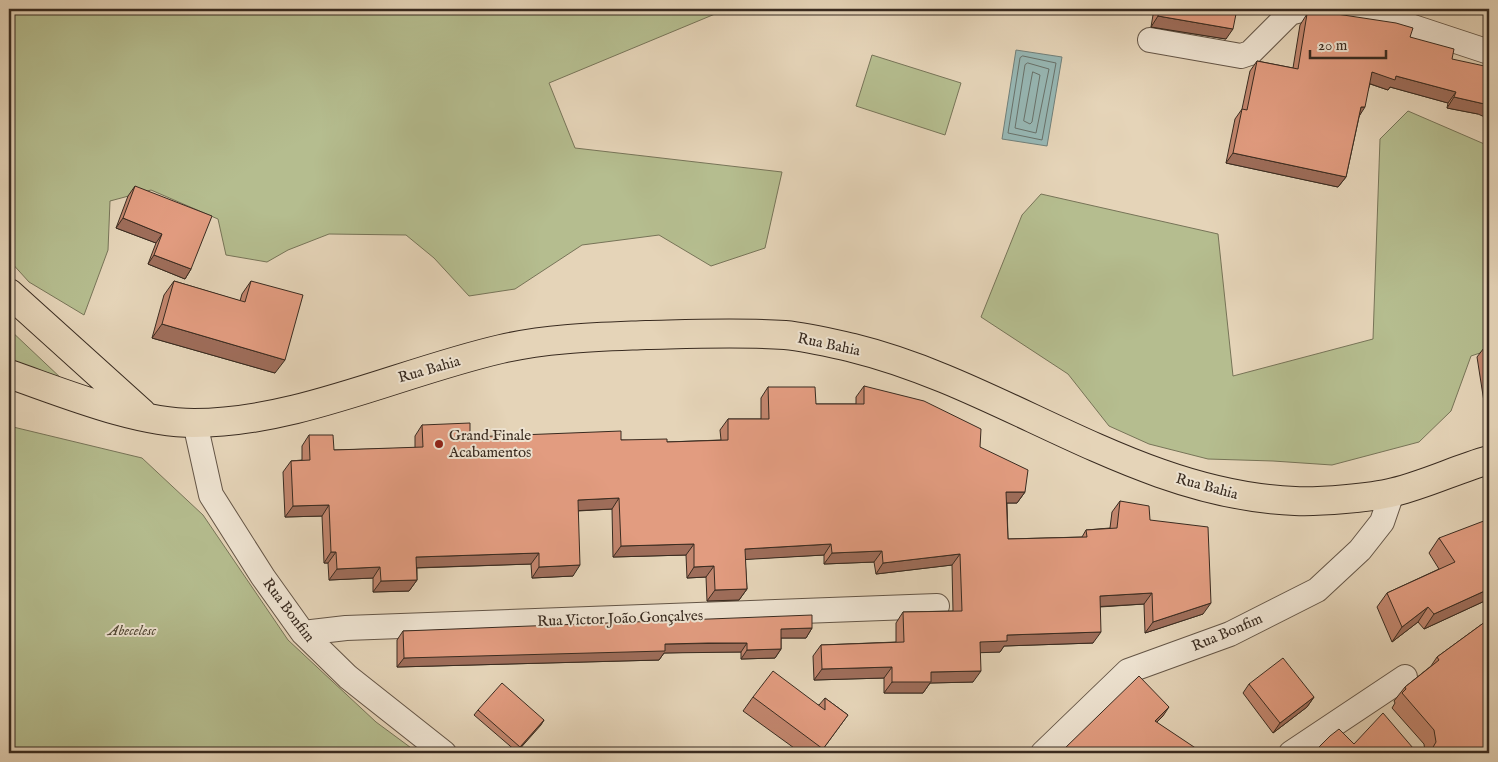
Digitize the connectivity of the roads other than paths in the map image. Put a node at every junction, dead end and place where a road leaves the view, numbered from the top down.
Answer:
1 (1304, 9) edge
2 (1314, 9) edge
3 (1150, 40) dead end
4 (1489, 52) edge
5 (9, 293) edge
6 (9, 374) edge
7 (146, 417) junction
8 (195, 423) junction
9 (1489, 460) edge
10 (1392, 493) junction
11 (937, 606) dead end
12 (303, 633) junction
13 (1405, 677) dead end
14 (444, 753) edge
15 (1043, 753) edge
16 (1291, 753) edge

1 - 3 street
2 - 4 street
5 - 7 main road
6 - 7 main road, Rua Bahia
7 - 8 main road, Rua Bahia
8 - 10 main road, Rua Bahia
8 - 12 street, Rua Bonfim
9 - 10 main road, Rua Bahia
10 - 15 street, Rua Bonfim
11 - 12 street, Rua Victor João Gonçalves
12 - 14 street, Rua Bonfim
13 - 16 street

